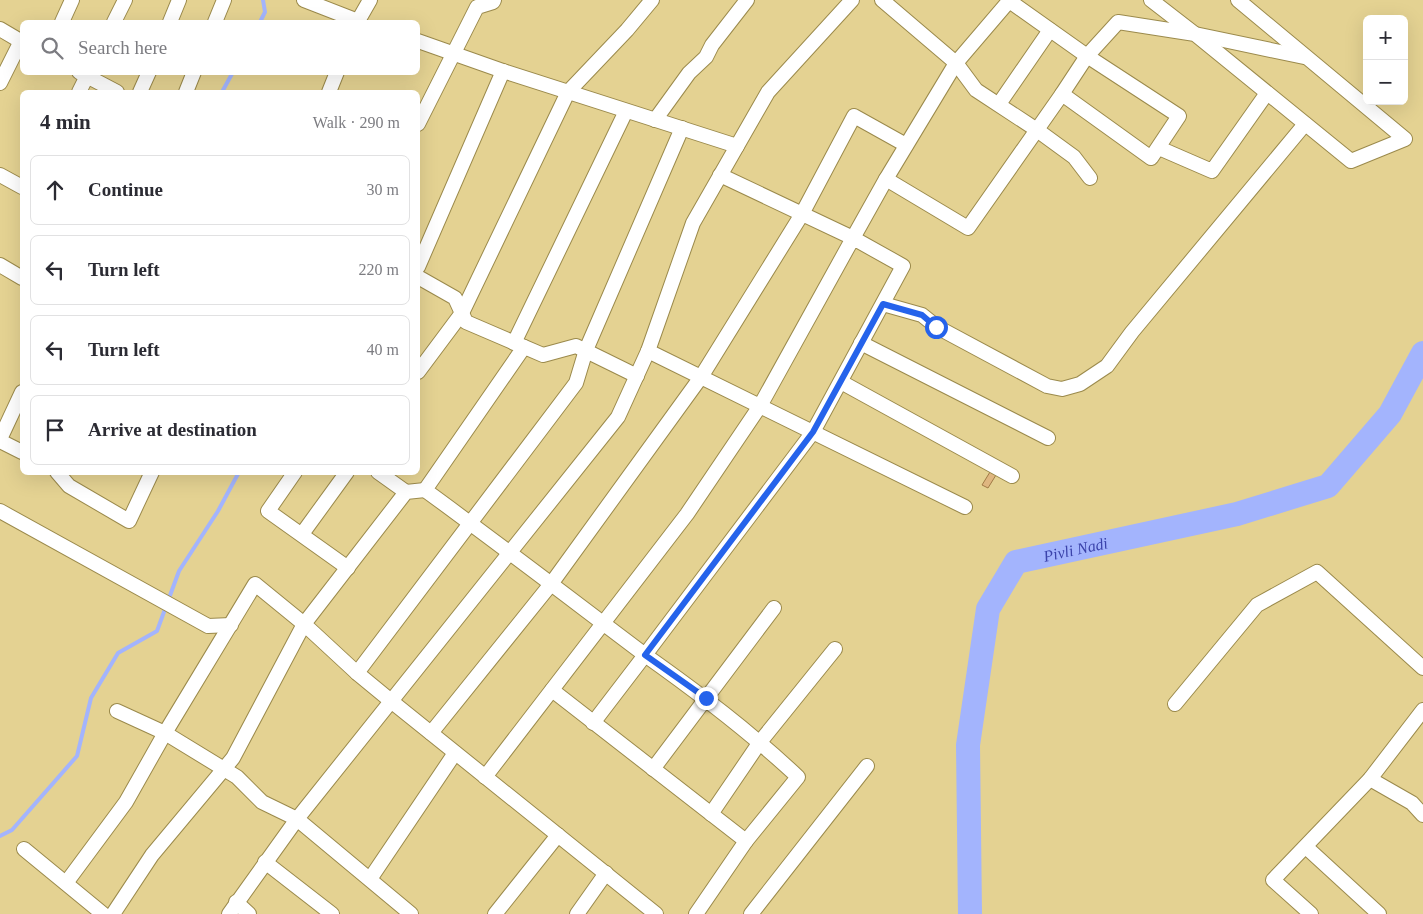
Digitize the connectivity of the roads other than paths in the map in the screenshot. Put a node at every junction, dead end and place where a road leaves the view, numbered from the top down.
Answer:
1 (72, 0) edge
2 (125, 0) edge
3 (179, 0) edge
4 (224, 0) edge
5 (304, 0) edge
6 (370, 0) edge
7 (494, 0) edge
8 (747, 0) edge
9 (852, 0) edge
10 (882, 0) edge
11 (1009, 0) edge
12 (1150, 0) edge
13 (1238, 0) edge
14 (650, 1) edge
15 (472, 3) edge
16 (63, 20) edge
17 (115, 20) edge
18 (171, 20) edge
19 (216, 20) edge
20 (354, 20) edge
21 (360, 20) edge
22 (0, 30) edge
23 (1050, 30) junction
24 (1195, 34) junction
25 (20, 40) edge
26 (420, 42) edge
27 (20, 45) edge
28 (453, 53) junction
29 (1088, 56) junction
30 (1308, 58) junction
31 (956, 63) junction
32 (503, 71) junction
33 (85, 75) edge
34 (87, 75) edge
35 (148, 75) edge
36 (193, 75) edge
37 (336, 75) edge
38 (0, 84) edge
39 (80, 90) edge
40 (113, 90) edge
41 (141, 90) edge
42 (187, 90) edge
43 (330, 90) edge
44 (568, 92) junction
45 (1267, 93) junction
46 (1062, 94) junction
47 (999, 104) junction
48 (626, 111) junction
49 (420, 120) edge
50 (655, 120) junction
51 (1305, 124) junction
52 (682, 128) junction
53 (1037, 130) junction
54 (906, 145) junction
55 (737, 146) junction
56 (1159, 148) junction
57 (0, 175) edge
58 (720, 175) junction
59 (1090, 178) dead end
60 (886, 180) junction
61 (20, 185) edge
62 (802, 214) junction
63 (853, 238) junction
64 (420, 262) edge
65 (2, 270) edge
66 (20, 277) edge
67 (420, 278) edge
68 (883, 304) junction
69 (462, 313) junction
70 (861, 343) junction
71 (519, 345) junction
72 (586, 350) junction
73 (648, 351) junction
74 (420, 369) edge
75 (637, 376) junction
76 (701, 377) junction
77 (841, 382) junction
78 (20, 396) edge
79 (760, 406) junction
80 (813, 432) junction
81 (1048, 438) dead end
82 (0, 440) edge
83 (20, 451) edge
84 (60, 475) edge
85 (151, 475) edge
86 (293, 475) edge
87 (345, 475) edge
88 (382, 475) edge
89 (1012, 476) dead end
90 (425, 490) junction
91 (406, 492) junction
92 (966, 507) dead end
93 (0, 511) edge
94 (471, 524) junction
95 (302, 534) junction
96 (510, 553) junction
97 (348, 568) junction
98 (551, 584) junction
99 (774, 608) dead end
100 (304, 624) junction
101 (604, 624) junction
102 (231, 625) junction
103 (835, 649) dead end
104 (645, 655) junction
105 (1423, 668) edge
106 (357, 673) junction
107 (552, 690) junction
108 (706, 698) junction
109 (391, 701) junction
110 (1174, 704) dead end
111 (1423, 710) edge
112 (117, 711) dead end
113 (593, 723) junction
114 (165, 733) junction
115 (431, 733) junction
116 (760, 742) junction
117 (456, 753) junction
118 (867, 766) dead end
119 (653, 768) junction
120 (224, 770) junction
121 (485, 777) junction
122 (1370, 779) junction
123 (711, 814) junction
124 (1423, 815) edge
125 (297, 818) junction
126 (558, 835) junction
127 (746, 841) junction
128 (1306, 847) junction
129 (24, 849) dead end
130 (265, 862) junction
131 (606, 873) junction
132 (370, 879) junction
133 (66, 883) junction
134 (232, 908) edge
135 (103, 914) edge
136 (113, 914) edge
137 (249, 914) edge
138 (332, 914) edge
139 (411, 914) edge
140 (495, 914) edge
141 (576, 914) edge
142 (656, 914) edge
143 (696, 914) edge
144 (751, 914) edge
145 (1311, 914) edge
146 (1379, 914) edge

1 - 16 street
2 - 17 street
3 - 18 street
4 - 19 street
5 - 20 street
6 - 21 street
7 - 15 street
8 - 50 street
9 - 55 street
10 - 31 street
11 - 23 street
11 - 31 street
12 - 24 street
13 - 30 street
14 - 44 street
15 - 28 street
22 - 25 street
23 - 29 street
23 - 47 street
24 - 29 street
24 - 30 street
24 - 45 street
26 - 28 street
27 - 38 street
28 - 32 street
28 - 49 street
29 - 46 street
29 - 56 street
30 - 51 street
31 - 47 street
31 - 54 street
32 - 44 street
32 - 64 street
33 - 39 street
34 - 40 street
35 - 41 street
36 - 42 street
37 - 43 street
44 - 48 street
44 - 69 street
45 - 51 street
45 - 56 street
46 - 53 street
46 - 56 street
47 - 53 street
48 - 50 street
48 - 71 street
50 - 52 street
51 - 68 street
52 - 55 street
52 - 72 street
53 - 59 street
53 - 60 street
54 - 60 street
54 - 62 street
55 - 58 street
57 - 61 street
58 - 62 street
58 - 73 street
60 - 63 street
62 - 63 street
62 - 76 street
63 - 68 street
63 - 79 street
65 - 66 street
67 - 69 street
68 - 70 street
69 - 71 street
69 - 74 street
70 - 77 street
70 - 81 street
71 - 72 street
71 - 90 street
72 - 75 street
72 - 94 street
73 - 75 street
73 - 76 street
75 - 96 street
76 - 79 street
76 - 98 street
77 - 80 street
77 - 89 street
78 - 82 street
79 - 80 street
79 - 101 street
80 - 92 street
80 - 104 street
82 - 83 street
84 - 85 street
86 - 95 street
87 - 95 street
88 - 91 street
90 - 91 street
90 - 94 street
91 - 97 street
93 - 102 street
94 - 96 street
94 - 106 street
95 - 97 street
96 - 98 street
96 - 109 street
97 - 100 street
98 - 101 street
98 - 115 street
99 - 108 street
100 - 102 street
100 - 106 street
100 - 120 street
101 - 104 street
101 - 107 street
102 - 114 street
103 - 116 street
104 - 108 street
104 - 113 street
105 - 110 street
106 - 109 street
107 - 113 street
107 - 121 street
108 - 116 street
108 - 119 street
109 - 115 street
109 - 125 street
111 - 122 street
112 - 114 street
113 - 119 street
114 - 120 street
114 - 133 street
115 - 117 street
116 - 123 street
116 - 127 street
117 - 121 street
117 - 132 street
118 - 144 street
119 - 123 street
120 - 125 street
120 - 136 street
121 - 126 street
122 - 124 street
122 - 128 street
123 - 127 street
125 - 130 street
125 - 132 street
126 - 131 street
126 - 140 street
127 - 143 street
128 - 145 street
128 - 146 street
129 - 133 street
130 - 134 street
130 - 138 street
131 - 141 street
131 - 142 street
132 - 139 street
133 - 135 street
134 - 137 street

